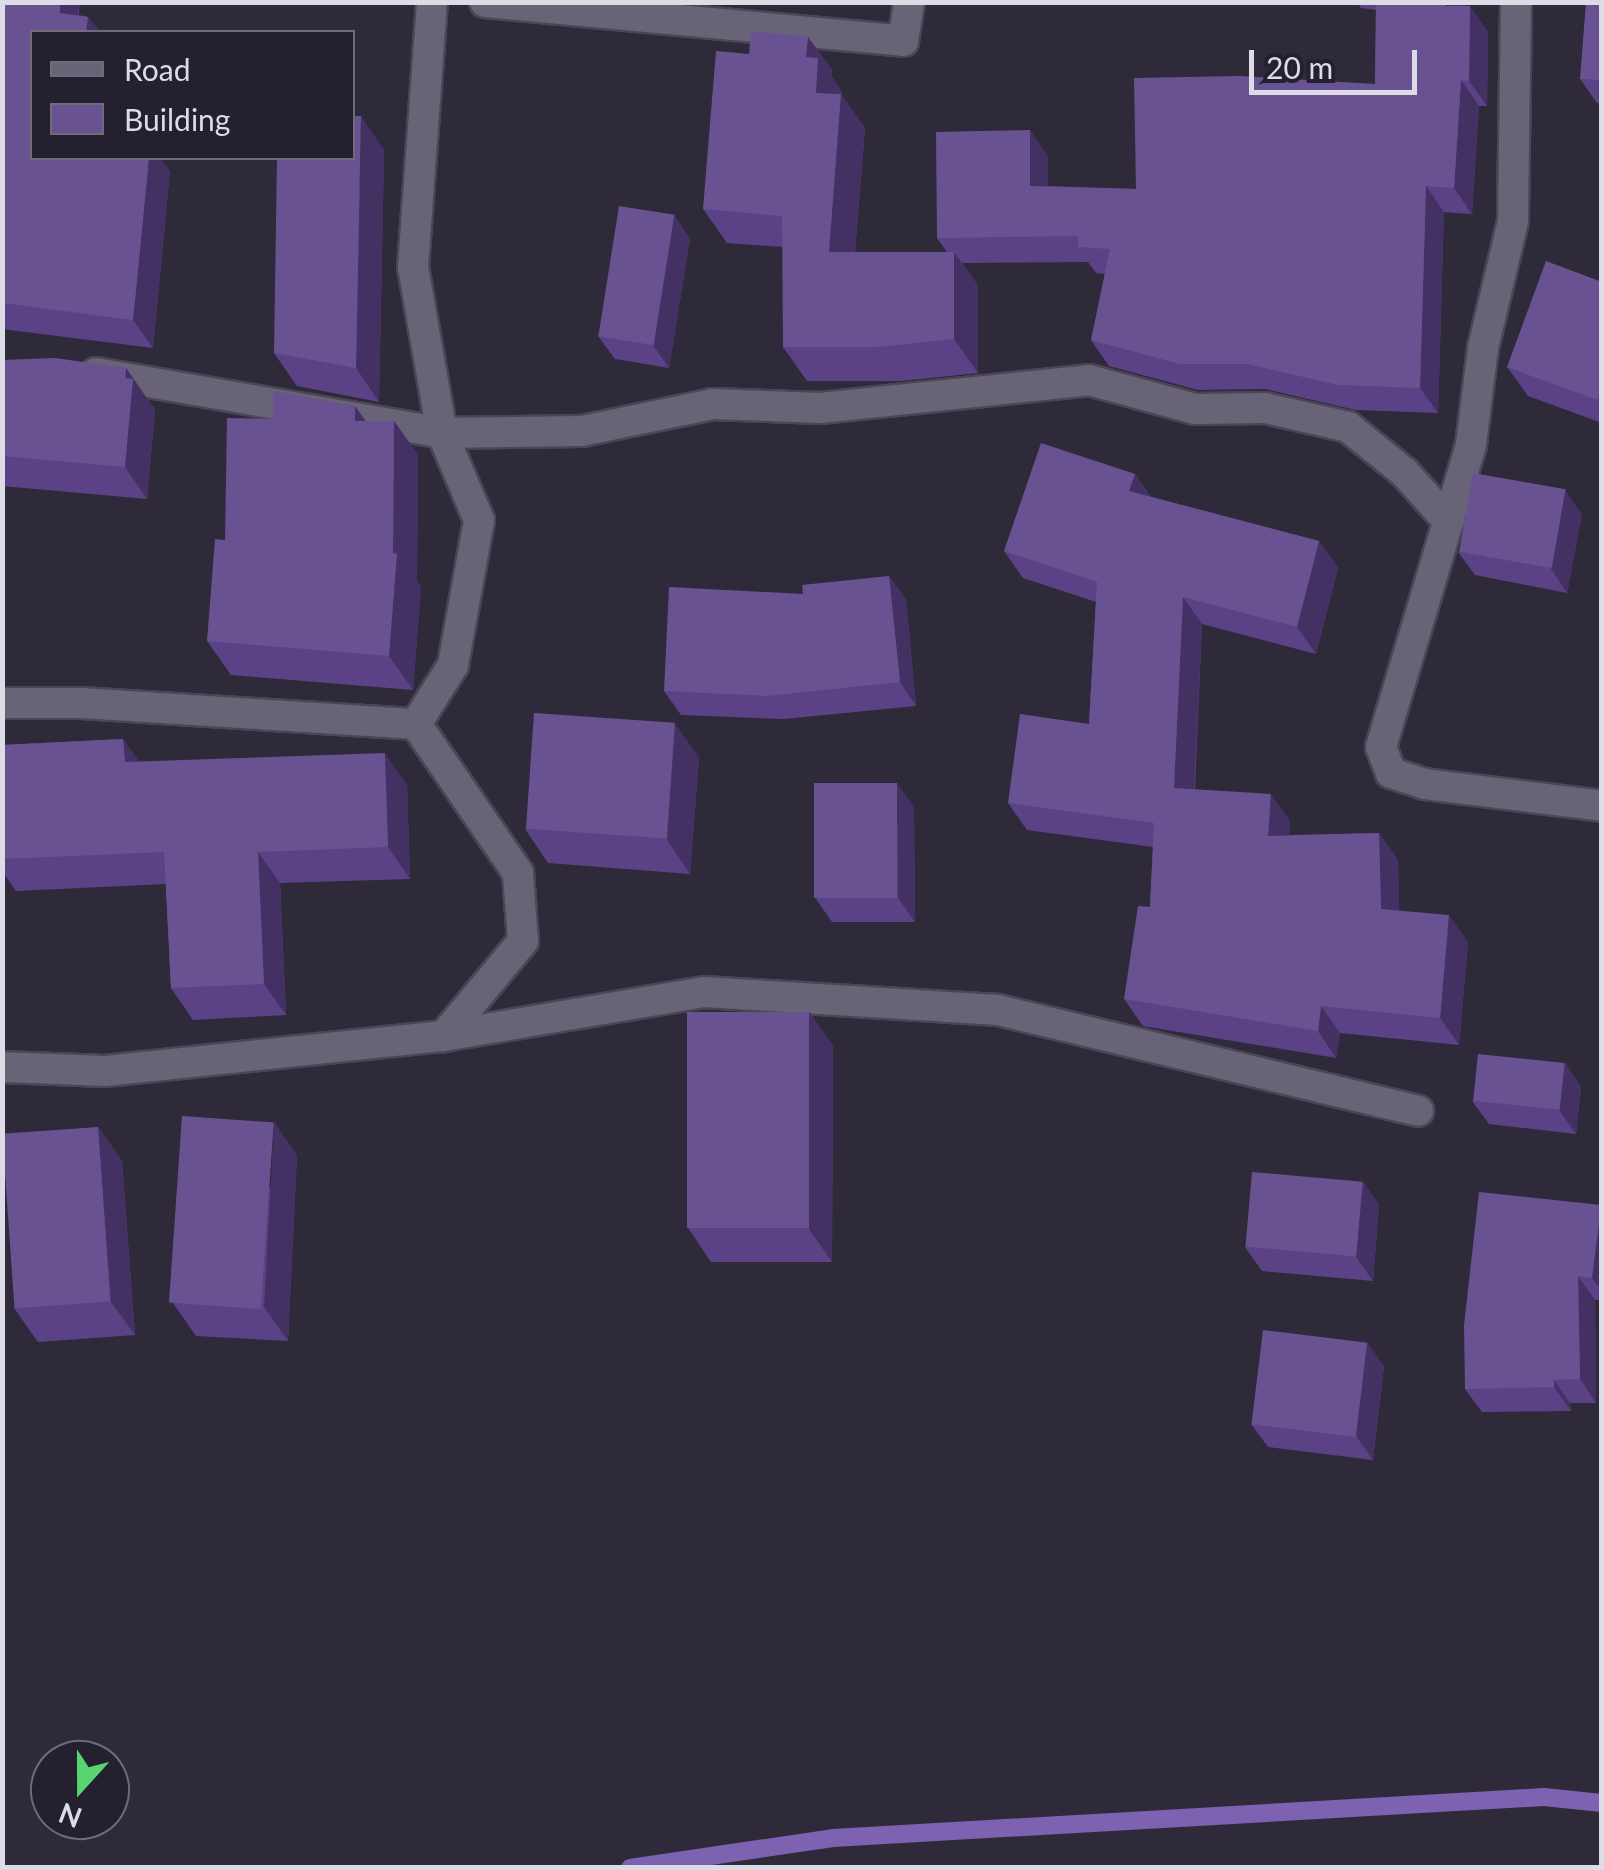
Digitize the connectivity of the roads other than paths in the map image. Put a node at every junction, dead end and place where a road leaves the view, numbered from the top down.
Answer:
1 (432, 2) edge
2 (485, 2) edge
3 (909, 2) edge
4 (1516, 2) edge
5 (72, 369) edge
6 (442, 433) junction
7 (1449, 522) junction
8 (2, 703) edge
9 (416, 724) junction
10 (1602, 806) edge
11 (444, 1036) junction
12 (2, 1067) edge
13 (1418, 1111) dead end

1 - 6 street
2 - 3 street
4 - 7 street
5 - 6 street
6 - 7 street
6 - 9 street
7 - 10 street
8 - 9 street
9 - 11 street
11 - 12 street
11 - 13 street

